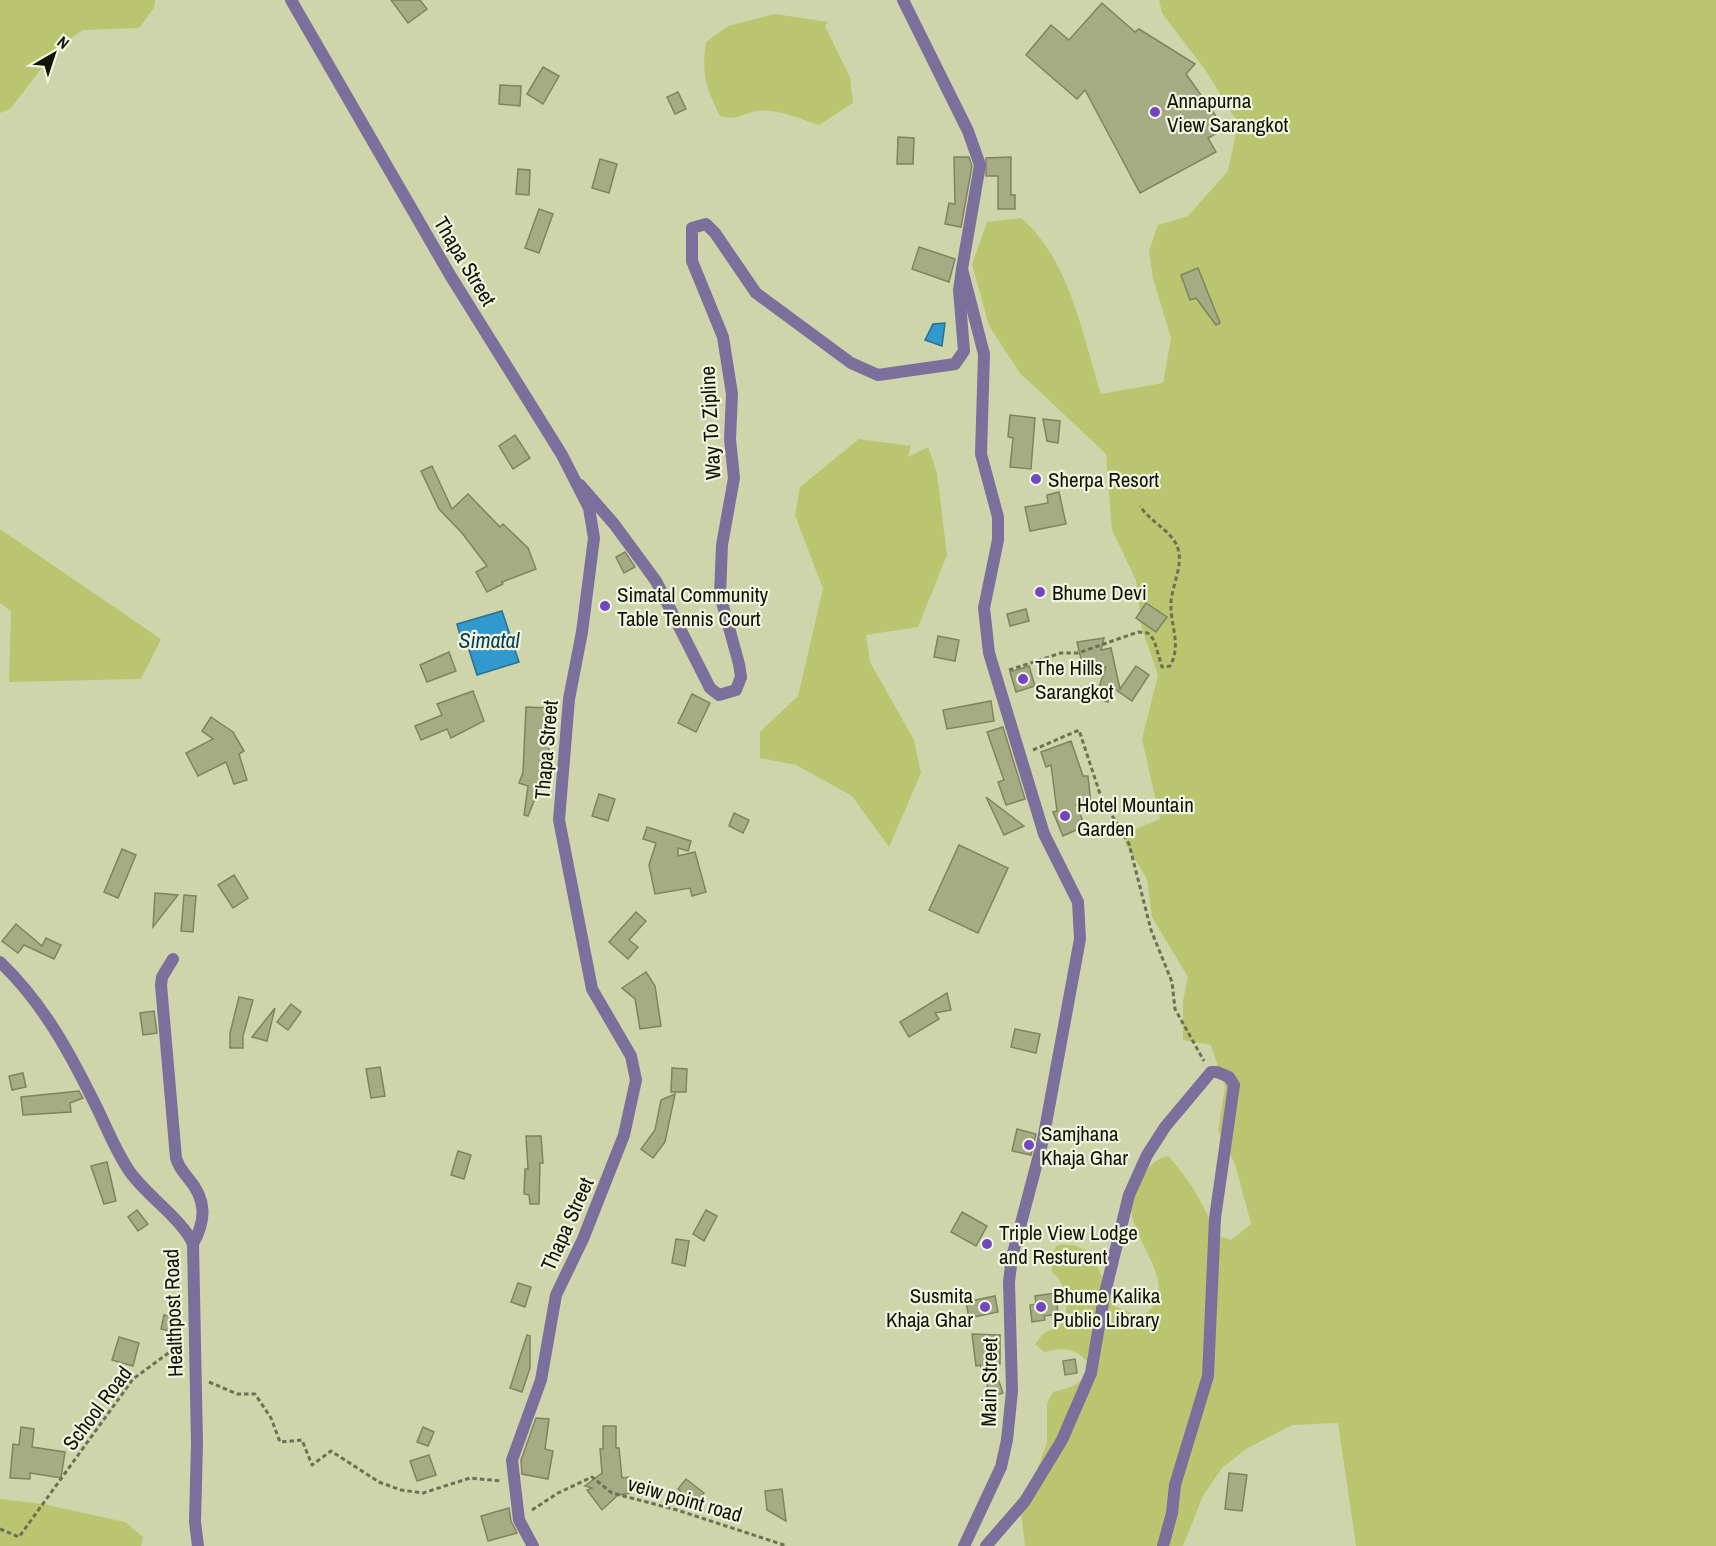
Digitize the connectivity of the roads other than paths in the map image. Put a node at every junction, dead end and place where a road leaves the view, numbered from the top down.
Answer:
1 (291, 0) edge
2 (903, 0) edge
3 (962, 269) junction
4 (575, 479) junction
5 (173, 959) dead end
6 (0, 962) edge
7 (193, 1244) junction
8 (198, 1546) edge
9 (533, 1546) edge
10 (964, 1546) edge
11 (986, 1546) edge
12 (1163, 1546) edge

1 - 4 street, Thapa Street
2 - 3 street
3 - 4 street, Way To Zipline
3 - 10 street, Main Street
4 - 9 street, Thapa Street
5 - 7 street
6 - 7 street, Healthpost Road
7 - 8 street, Healthpost Road
11 - 12 street

